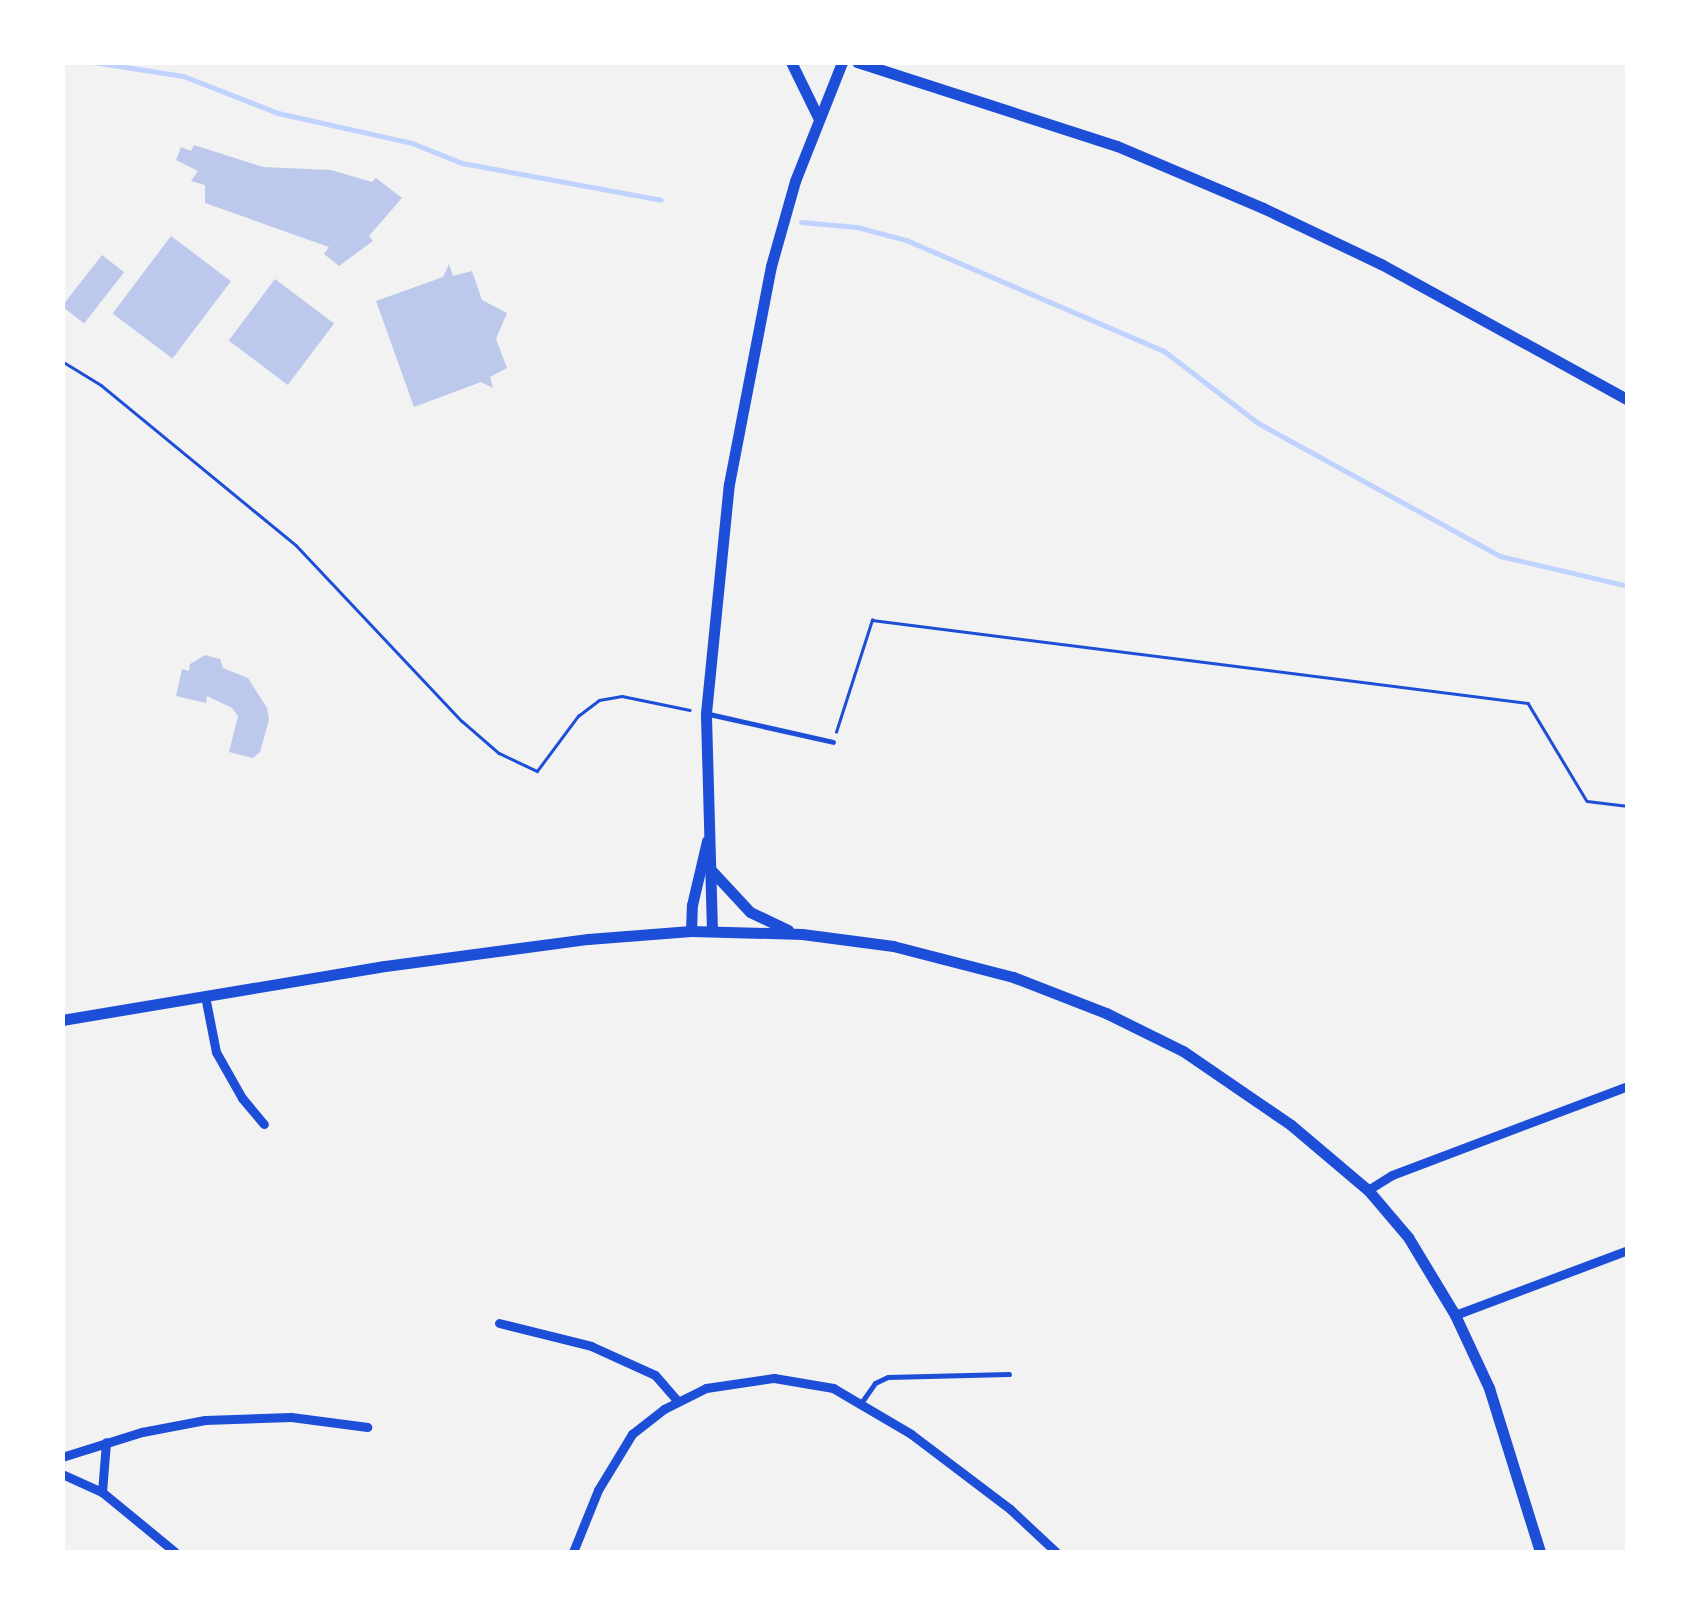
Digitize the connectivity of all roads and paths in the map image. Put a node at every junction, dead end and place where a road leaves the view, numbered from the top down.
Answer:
1 (792, 62) edge
2 (842, 62) edge
3 (857, 62) edge
4 (818, 118) junction
5 (62, 361) edge
6 (1628, 400) edge
7 (706, 714) junction
8 (833, 742) joint
9 (1628, 806) edge
10 (710, 828) junction
11 (711, 870) junction
12 (690, 931) junction
13 (712, 931) junction
14 (802, 934) junction
15 (205, 996) junction
16 (62, 1020) edge
17 (1628, 1086) edge
18 (264, 1124) dead end
19 (1368, 1190) junction
20 (1628, 1250) edge
21 (1454, 1316) junction
22 (500, 1323) dead end
23 (1009, 1374) dead end
24 (678, 1400) junction
25 (861, 1402) junction
26 (367, 1427) dead end
27 (106, 1442) junction
28 (62, 1456) edge
29 (62, 1474) edge
30 (102, 1492) junction
31 (175, 1552) edge
32 (574, 1552) edge
33 (1056, 1552) edge
34 (1540, 1552) edge

1 - 4 street
2 - 4 street
3 - 6 street
4 - 7 street
5 - 7 path
7 - 8 lane
7 - 10 street
8 - 9 path
10 - 11 street
10 - 12 street
11 - 13 street
11 - 14 street
12 - 13 street
12 - 15 street
13 - 14 street
14 - 19 street
15 - 16 street
15 - 18 street
17 - 19 street
19 - 21 street
20 - 21 street
21 - 34 street
22 - 24 street
23 - 25 lane
24 - 25 street
24 - 32 street
25 - 33 street
26 - 27 street
27 - 28 street
27 - 30 street
29 - 30 street
30 - 31 street

